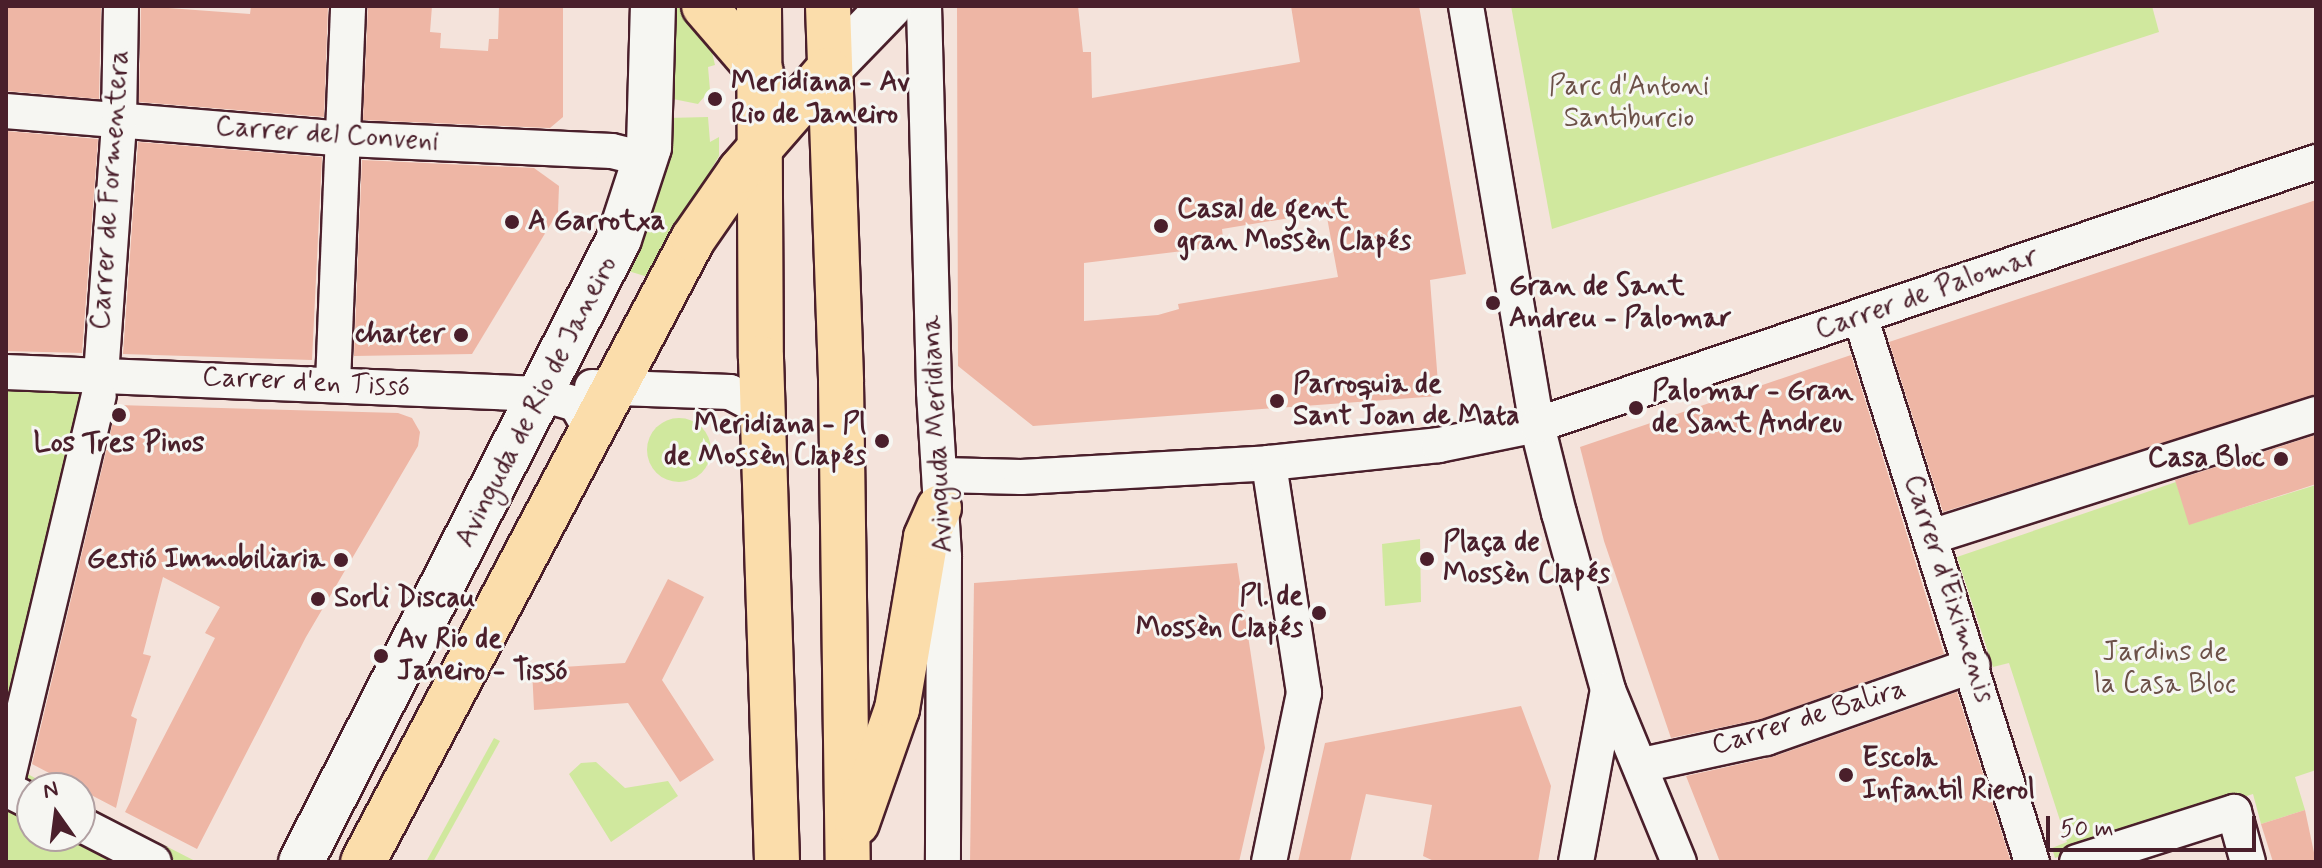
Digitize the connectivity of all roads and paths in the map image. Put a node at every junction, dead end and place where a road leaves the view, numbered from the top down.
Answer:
1 (121, 6) edge
2 (348, 6) edge
3 (653, 6) edge
4 (704, 6) edge
5 (759, 6) edge
6 (828, 6) edge
7 (890, 6) edge
8 (924, 6) edge
9 (1466, 6) edge
10 (828, 70) junction
11 (761, 72) junction
12 (6, 111) edge
13 (119, 121) junction
14 (346, 139) junction
15 (761, 146) junction
16 (2316, 162) edge
17 (645, 166) junction
18 (1860, 316) junction
19 (564, 349) junction
20 (6, 372) edge
21 (333, 383) junction
22 (100, 385) junction
23 (541, 394) junction
24 (600, 410) junction
25 (2316, 414) edge
26 (763, 420) junction
27 (1537, 425) junction
28 (1269, 463) junction
29 (940, 491) junction
30 (1931, 537) junction
31 (1973, 665) junction
32 (1608, 690) junction
33 (1642, 765) junction
34 (6, 787) edge
35 (96, 832) edge
36 (848, 857) edge
37 (154, 862) edge
38 (301, 862) edge
39 (363, 862) edge
40 (777, 862) edge
41 (943, 862) edge
42 (1269, 862) edge
43 (1576, 862) edge
44 (1679, 862) edge
45 (2032, 862) edge
46 (2077, 862) edge
47 (2248, 862) edge

1 - 13 street, Carrer de Formentera
2 - 14 street
3 - 17 main road, Avinguda de Rio de Janeiro
4 - 11 main road
5 - 11 main road
6 - 10 main road
7 - 10 main road
8 - 29 street, Avinguda Meridiana
9 - 27 street
10 - 15 main road, Avinguda de Rio de Janeiro
10 - 36 main road
11 - 15 main road
12 - 13 street, Carrer del Conveni
13 - 14 street, Carrer del Conveni
13 - 22 street, Carrer de Formentera
14 - 17 street, Carrer del Conveni
14 - 21 street
15 - 24 main road, Avinguda de Rio de Janeiro
15 - 26 main road
16 - 18 street, Carrer de Palomar
17 - 19 main road, Avinguda de Rio de Janeiro
18 - 27 street, Carrer de Palomar
18 - 30 street, Carrer d'Eiximenis
19 - 23 main road, Avinguda de Rio de Janeiro
19 - 24 street
20 - 22 street, Carrer d'en Tissó
21 - 22 street, Carrer d'en Tissó
21 - 23 street, Carrer d'en Tissó
22 - 34 street, Carrer de Formentera
23 - 24 street, Carrer d'en Tissó
23 - 38 main road, Avinguda de Rio de Janeiro
24 - 26 street
24 - 39 main road, Avinguda de Rio de Janeiro
25 - 30 street
26 - 40 main road
27 - 28 street
27 - 32 street
28 - 29 street
28 - 42 street
29 - 36 main road
29 - 41 street, Avinguda Meridiana
30 - 31 street, Carrer d'Eiximenis
31 - 33 street, Carrer de Balira
31 - 45 street, Carrer d'Eiximenis
32 - 33 street
32 - 43 street
33 - 44 street
35 - 37 street
46 - 47 street

